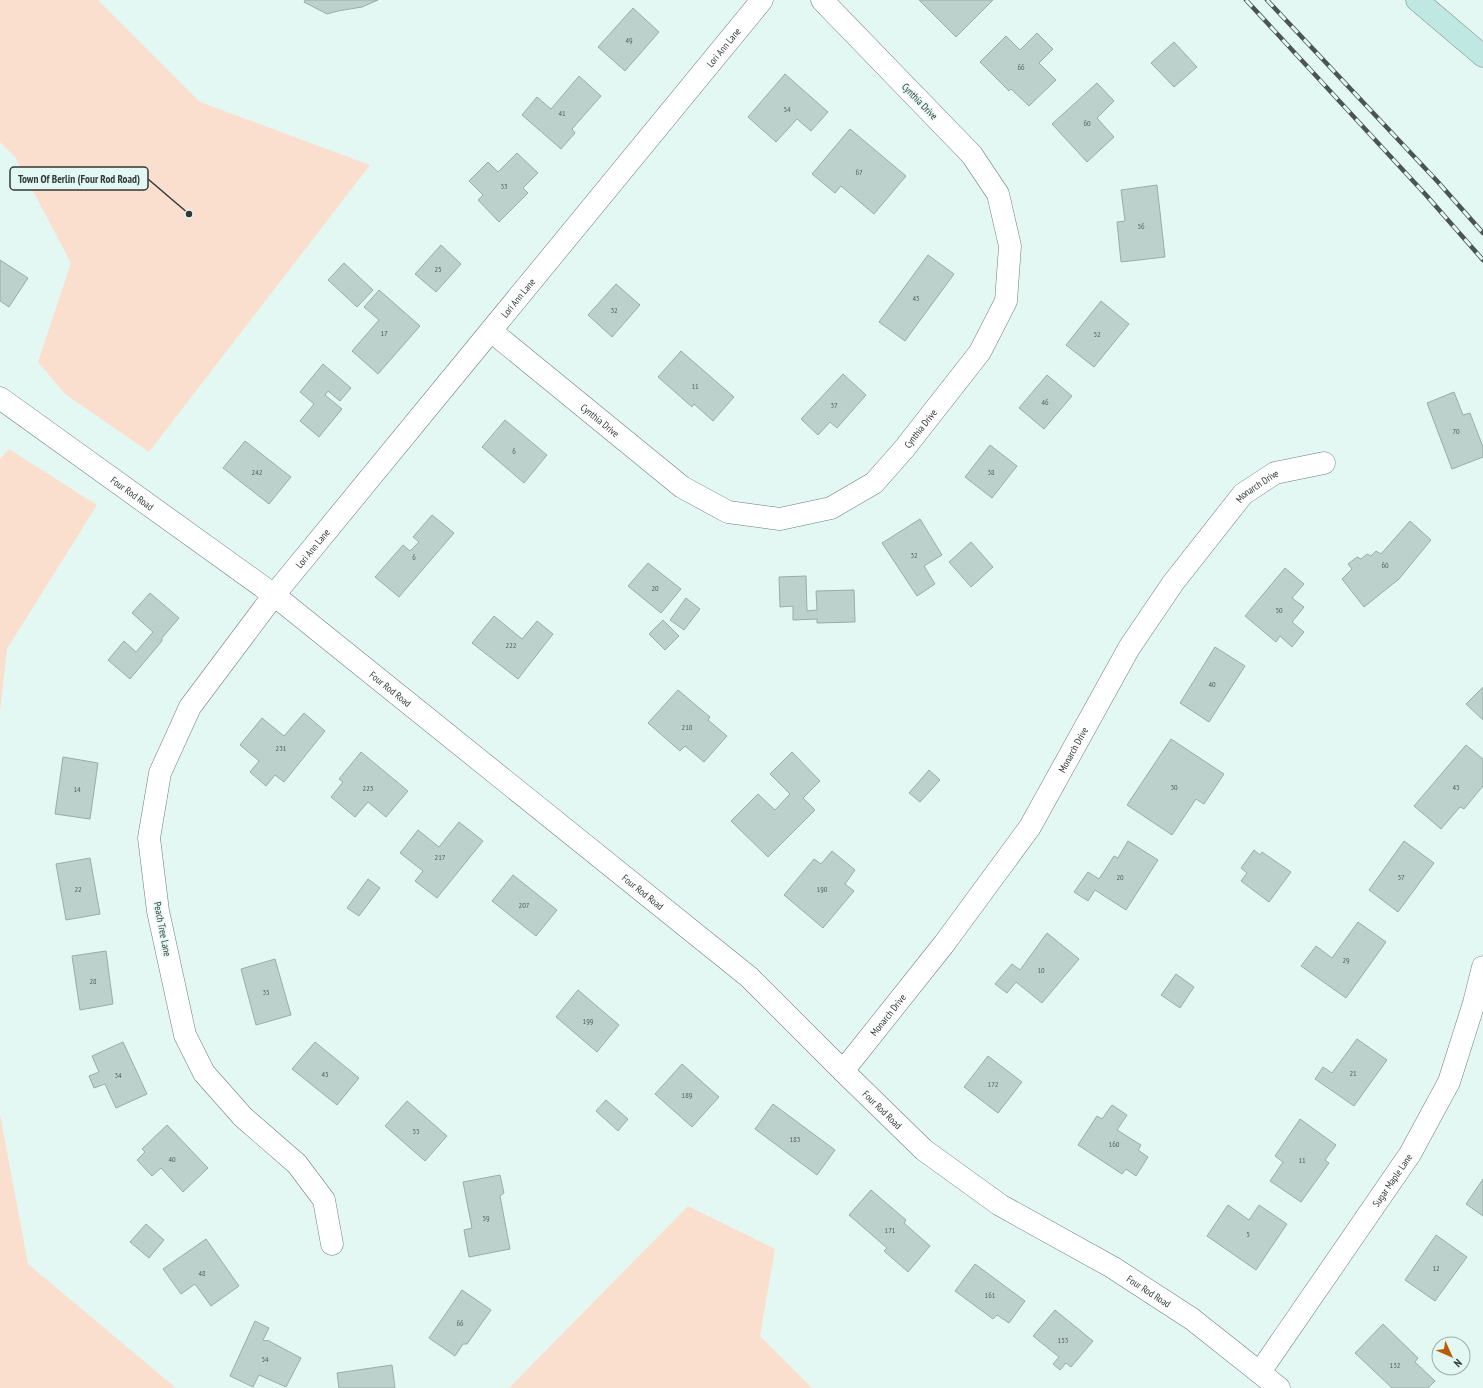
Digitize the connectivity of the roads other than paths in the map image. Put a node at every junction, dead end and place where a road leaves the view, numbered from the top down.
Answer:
1 (762, 0) edge
2 (822, 0) edge
3 (1417, 0) edge
4 (1480, 47) edge
5 (491, 331) junction
6 (0, 398) edge
7 (1324, 463) dead end
8 (274, 595) junction
9 (1483, 967) edge
10 (843, 1072) junction
11 (332, 1244) dead end
12 (1260, 1372) junction
13 (1279, 1388) edge

1 - 5 street, Lori Ann Lane
2 - 5 street, Cynthia Drive
3 - 4 street
5 - 8 street, Lori Ann Lane
6 - 8 street, Four Rod Road
7 - 10 street, Monarch Drive
8 - 10 street, Four Rod Road
8 - 11 street, Peach Tree Lane
9 - 12 street, Sugar Maple Lane
10 - 12 street, Four Rod Road
12 - 13 street, Four Rod Road

